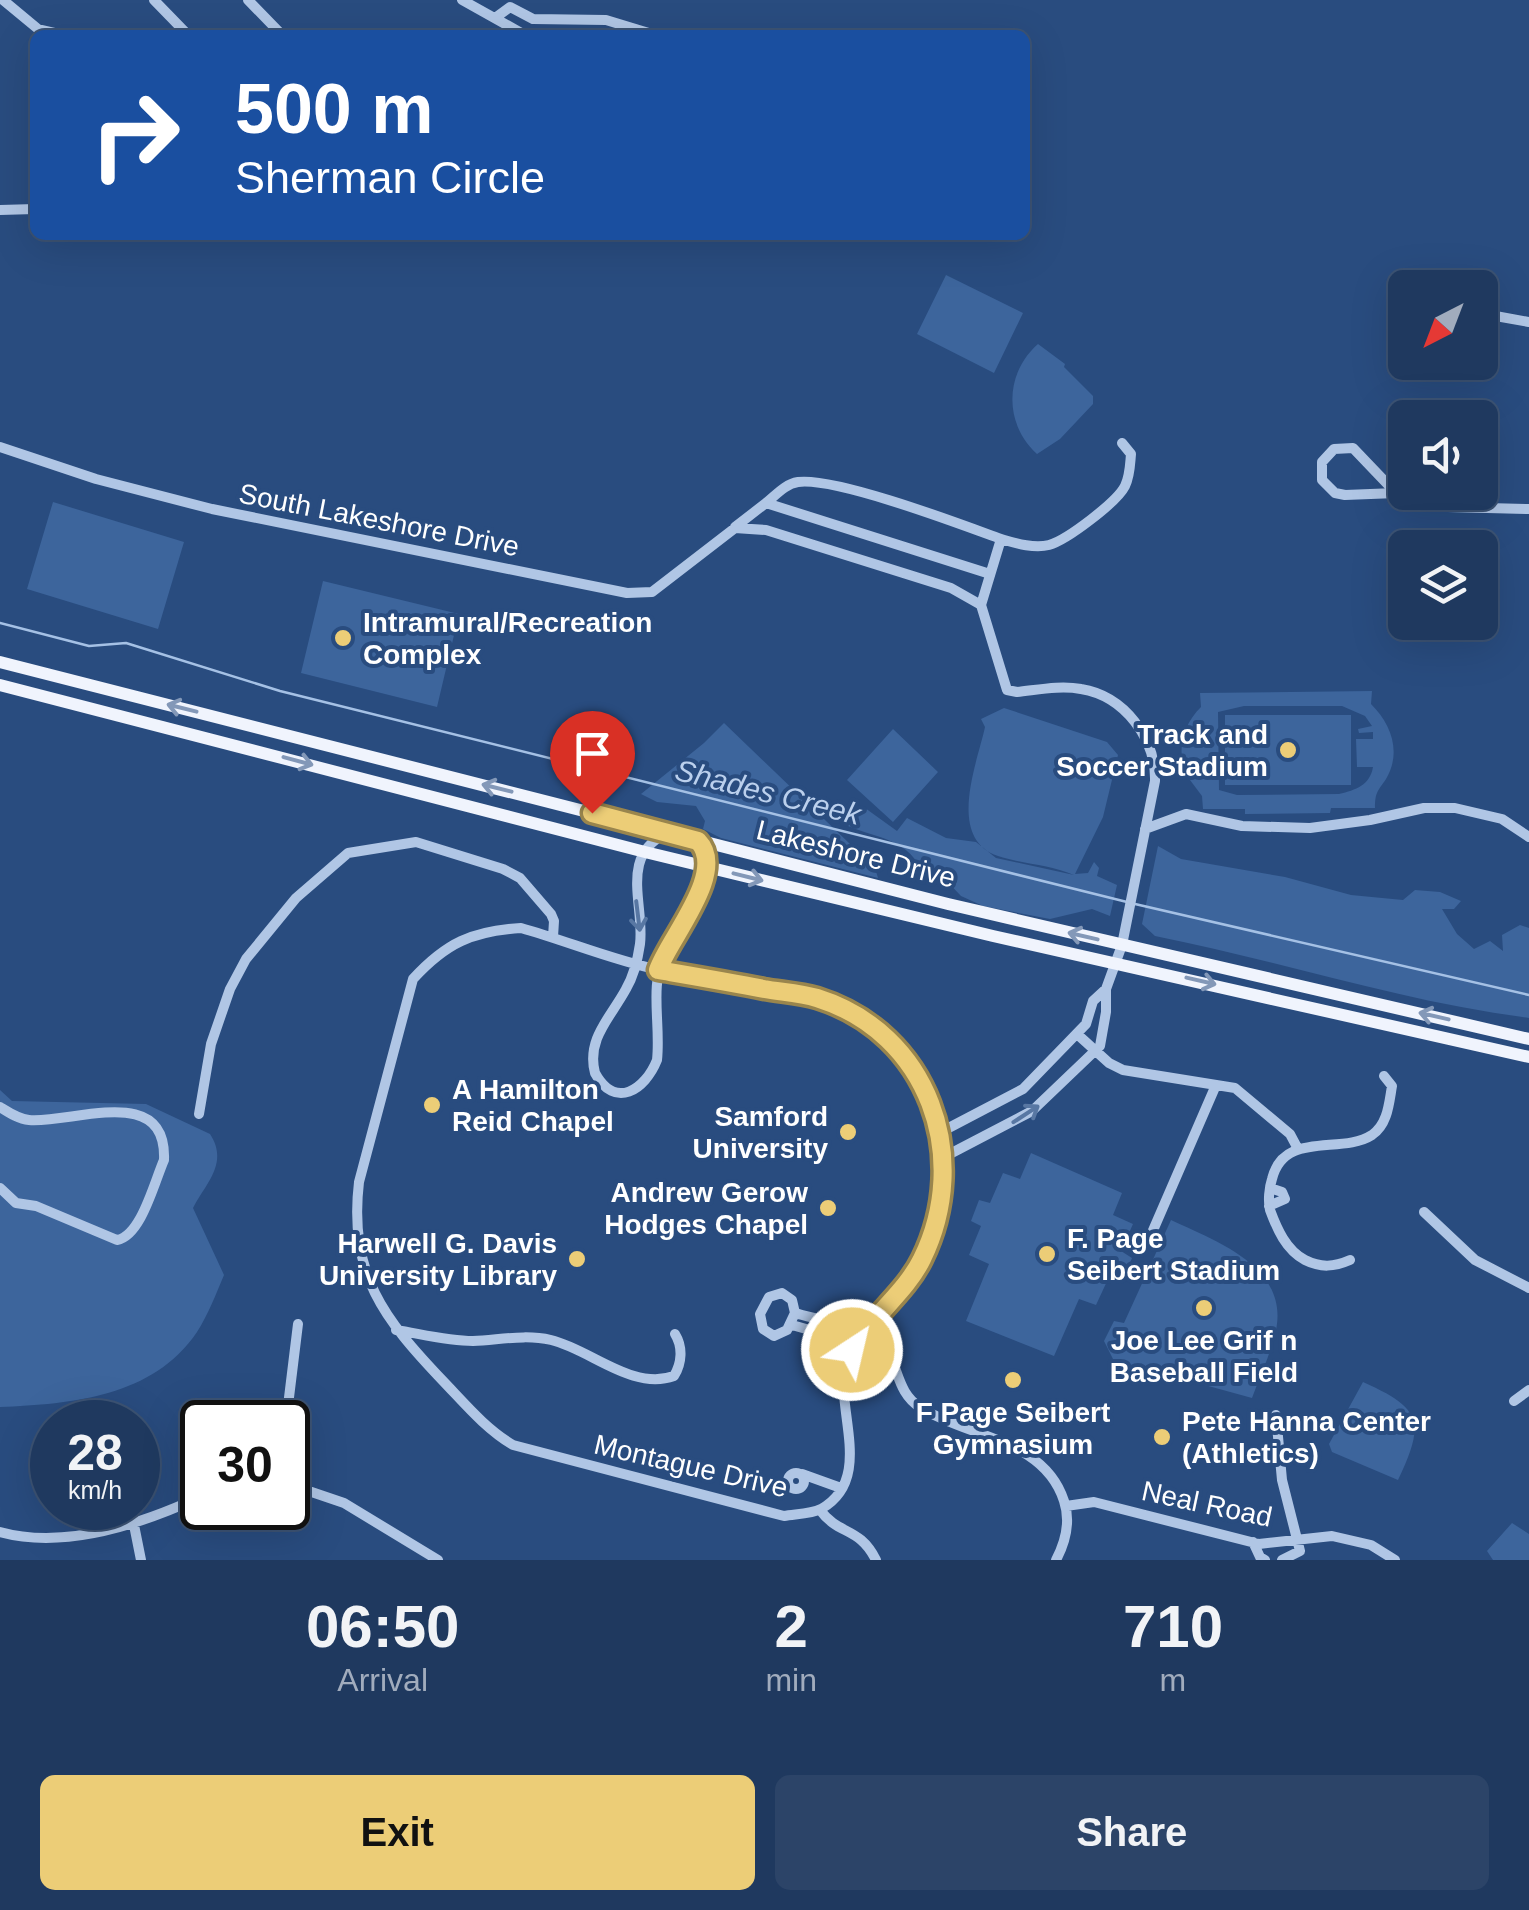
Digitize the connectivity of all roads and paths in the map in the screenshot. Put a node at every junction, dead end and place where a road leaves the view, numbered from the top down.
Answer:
1 (3, 0) edge
2 (154, 0) edge
3 (248, 0) edge
4 (462, 0) edge
5 (495, 18) junction
6 (42, 30) edge
7 (183, 30) edge
8 (277, 30) edge
9 (516, 30) edge
10 (639, 30) edge
11 (0, 210) edge
12 (30, 210) edge
13 (1498, 317) edge
14 (1529, 322) edge
15 (1122, 443) dead end
16 (0, 447) edge
17 (1396, 492) joint
18 (766, 502) junction
19 (1498, 508) edge
20 (1529, 509) edge
21 (734, 528) junction
22 (1001, 539) junction
23 (990, 574) junction
24 (981, 606) junction
25 (0, 662) edge
26 (0, 685) edge
27 (668, 833) junction
28 (1144, 833) junction
29 (1529, 837) edge
30 (698, 841) junction
31 (645, 852) junction
32 (706, 866) junction
33 (553, 937) junction
34 (1122, 945) junction
35 (1114, 960) junction
36 (634, 964) junction
37 (658, 970) junction
38 (1106, 989) junction
39 (1086, 1024) junction
40 (1101, 1031) junction
41 (1077, 1034) junction
42 (1529, 1039) edge
43 (1095, 1052) junction
44 (1529, 1057) edge
45 (1384, 1076) dead end
46 (1216, 1085) junction
47 (0, 1107) edge
48 (199, 1114) dead end
49 (939, 1132) junction
50 (1298, 1149) junction
51 (944, 1158) junction
52 (0, 1188) edge
53 (1424, 1212) dead end
54 (1151, 1235) dead end
55 (1350, 1260) dead end
56 (1529, 1288) edge
57 (794, 1319) dead end
58 (298, 1324) dead end
59 (396, 1330) junction
60 (674, 1334) dead end
61 (859, 1338) junction
62 (1529, 1390) edge
63 (289, 1400) edge
64 (1514, 1401) dead end
65 (1276, 1415) dead end
66 (817, 1482) junction
67 (842, 1488) junction
68 (310, 1491) edge
69 (1066, 1506) junction
70 (820, 1510) junction
71 (101, 1530) edge
72 (135, 1530) edge
73 (0, 1532) edge
74 (1298, 1538) junction
75 (1253, 1542) junction
76 (141, 1560) edge
77 (436, 1560) edge
78 (876, 1560) edge
79 (1056, 1560) edge
80 (1265, 1560) edge
81 (1282, 1560) edge
82 (1395, 1560) edge

1 - 6 street
2 - 7 street
3 - 8 street
4 - 5 street
5 - 9 street
5 - 10 street
11 - 12 street
13 - 14 street
15 - 22 street, South Lakeshore Drive
16 - 21 street, South Lakeshore Drive
17 - 17 street
18 - 21 street, South Lakeshore Drive
18 - 22 street, South Lakeshore Drive
18 - 23 street
19 - 20 street
21 - 24 street
22 - 23 street
23 - 24 street
24 - 28 street
27 -> 25 main road, Lakeshore Drive
26 -> 31 main road, Lakeshore Drive
27 - 30 main road, Lakeshore Drive
27 - 31 street
28 - 29 street
28 - 34 street
30 - 32 street
34 -> 30 main road, Lakeshore Drive
31 - 32 main road, Lakeshore Drive
31 -> 36 street
32 -> 35 main road, Lakeshore Drive
32 - 37 street
33 - 36 street, Montague Drive
33 - 48 street
33 - 59 street, Montague Drive
34 - 35 street
42 -> 34 main road, Lakeshore Drive
35 - 38 street
35 -> 44 main road, Lakeshore Drive
36 - 37 street, Montague Drive
36 - 37 street
37 - 49 street, Montague Drive
38 - 39 street
38 - 40 street
39 - 40 street
39 - 41 street
40 - 43 street
41 - 43 street
41 - 49 street
43 - 46 street
51 -> 43 street
45 - 50 street
46 - 50 street
46 - 54 street
47 - 52 street
49 - 51 street, Montague Drive
50 - 55 street
51 - 61 street, Montague Drive
53 - 56 street
57 - 61 street
58 - 63 street
59 - 60 street
59 - 70 street, Montague Drive
61 - 67 street
61 - 69 street
62 - 64 street
65 - 74 street
66 - 66 street
66 - 67 street
67 - 70 street, Montague Drive
68 - 77 street
69 - 75 street, Neal Road
69 - 79 street
70 - 78 street
71 - 73 street
72 - 76 street
74 - 75 street, Neal Road
74 - 81 street
74 - 82 street, Neal Road
75 - 80 street

